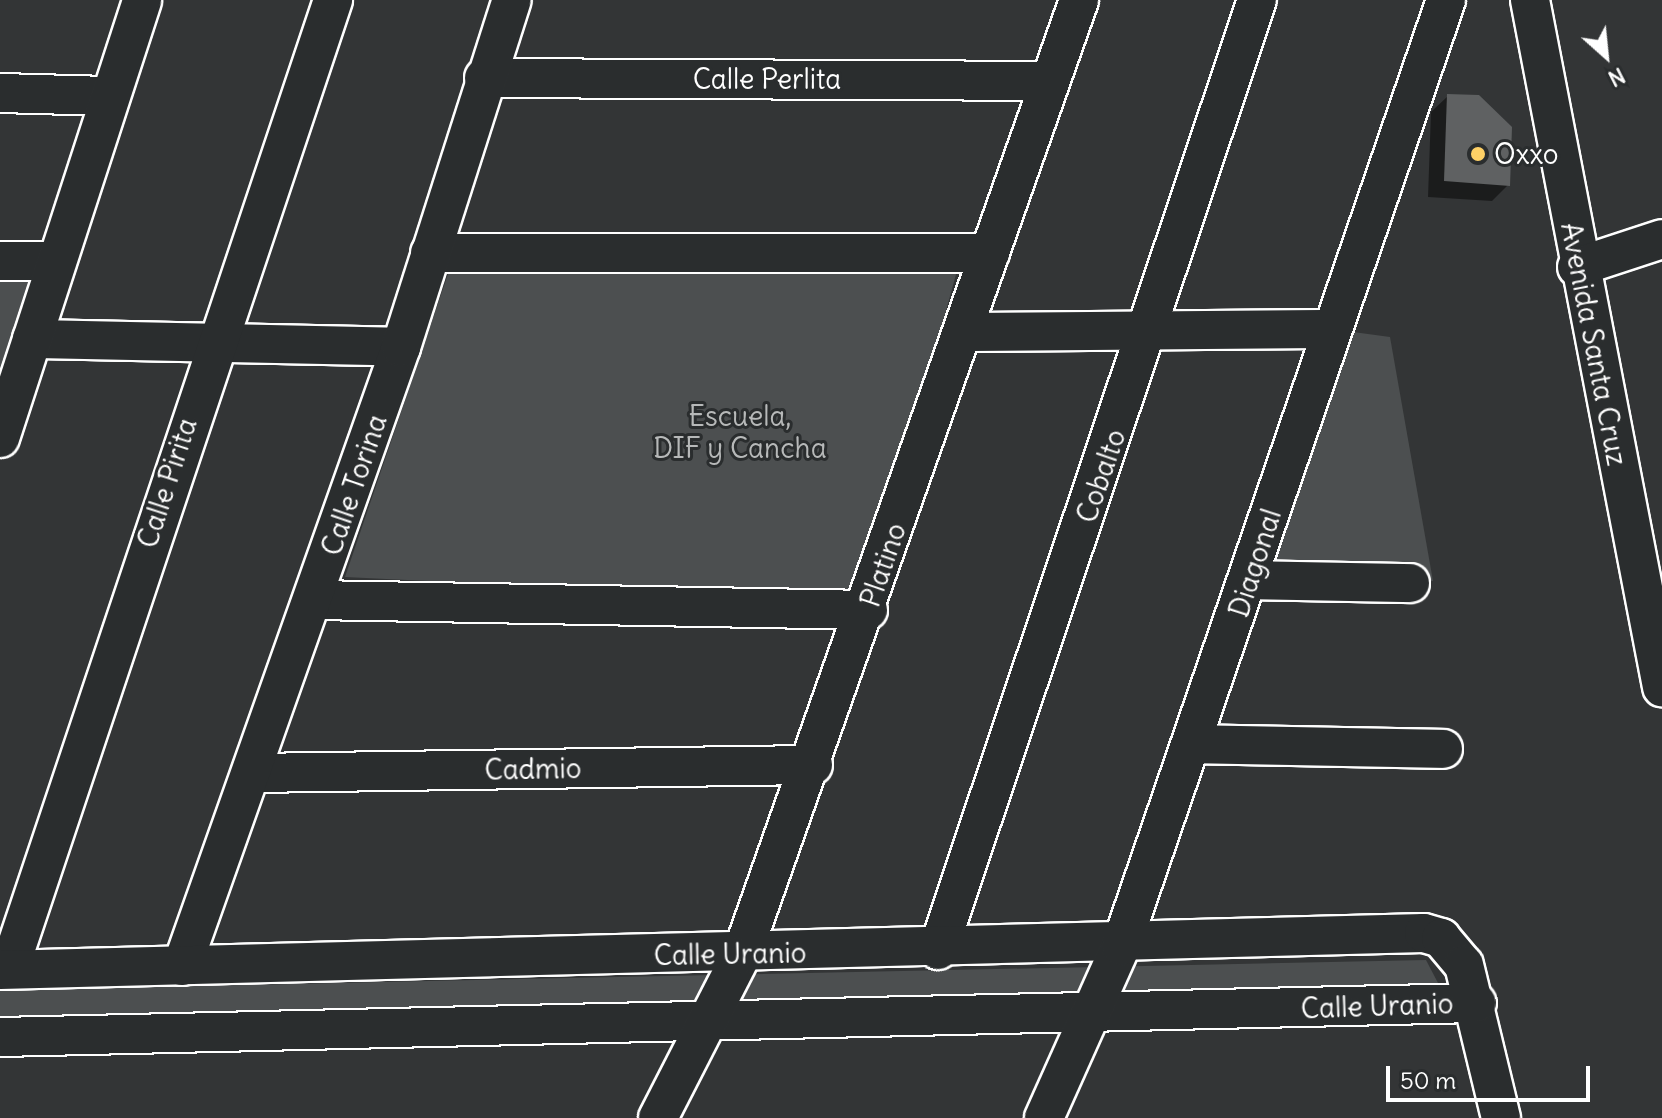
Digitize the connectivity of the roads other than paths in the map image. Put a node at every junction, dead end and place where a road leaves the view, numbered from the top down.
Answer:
1 (142, 0) edge
2 (333, 0) edge
3 (512, 0) edge
4 (1079, 0) edge
5 (1257, 0) edge
6 (1446, 0) edge
7 (1530, 0) edge
8 (484, 78) junction
9 (1050, 81) junction
10 (0, 93) edge
11 (110, 96) junction
12 (1662, 239) edge
13 (430, 253) junction
14 (990, 253) junction
15 (0, 261) edge
16 (55, 261) junction
17 (1577, 267) junction
18 (1151, 328) junction
19 (1331, 329) junction
20 (964, 332) junction
21 (32, 339) junction
22 (212, 343) junction
23 (401, 347) junction
24 (0, 438) edge
25 (1250, 580) junction
26 (1410, 583) dead end
27 (314, 600) junction
28 (868, 610) junction
29 (1662, 687) edge
30 (1192, 744) junction
31 (1443, 749) dead end
32 (813, 765) junction
33 (252, 773) junction
34 (1121, 946) junction
35 (938, 950) junction
36 (742, 954) junction
37 (182, 966) junction
38 (4, 969) edge
39 (1477, 1003) junction
40 (712, 1017) junction
41 (1090, 1017) junction
42 (0, 1037) edge
43 (658, 1118) edge
44 (1044, 1118) edge
45 (1501, 1118) edge

1 - 11 street
2 - 22 street, Calle Pirita
3 - 8 street, Calle Torina
4 - 9 street, Platino
5 - 18 street, Cobalto
6 - 19 street, Diagonal
7 - 17 street, Avenida Santa Cruz
8 - 9 street, Calle Perlita
8 - 13 street, Calle Torina
9 - 14 street, Platino
10 - 11 street
11 - 16 street
12 - 17 street
13 - 14 street
13 - 23 street, Calle Torina
14 - 20 street, Platino
15 - 16 street
16 - 21 street
17 - 29 street, Avenida Santa Cruz
18 - 19 street
18 - 20 street
18 - 35 street, Cobalto
19 - 25 street, Diagonal
20 - 28 street, Platino
21 - 22 street
21 - 24 street
22 - 23 street
22 - 38 street, Calle Pirita
23 - 27 street, Calle Torina
25 - 26 street
25 - 30 street, Diagonal
27 - 28 street
27 - 33 street, Calle Torina
28 - 32 street, Platino
30 - 31 street
30 - 34 street, Diagonal
32 - 33 street, Cadmio
32 - 36 street, Platino
33 - 37 street, Calle Torina
34 - 35 street, Calle Uranio
34 - 39 street, Calle Uranio
34 - 41 street, Diagonal
35 - 36 street, Calle Uranio
36 - 37 street, Calle Uranio
36 - 40 street, Platino
37 - 38 street, Calle Uranio
39 - 41 street, Calle Uranio
39 - 45 street
40 - 41 street, Calle Uranio
40 - 42 street, Calle Uranio
40 - 43 street, Platino
41 - 44 street, Diagonal

